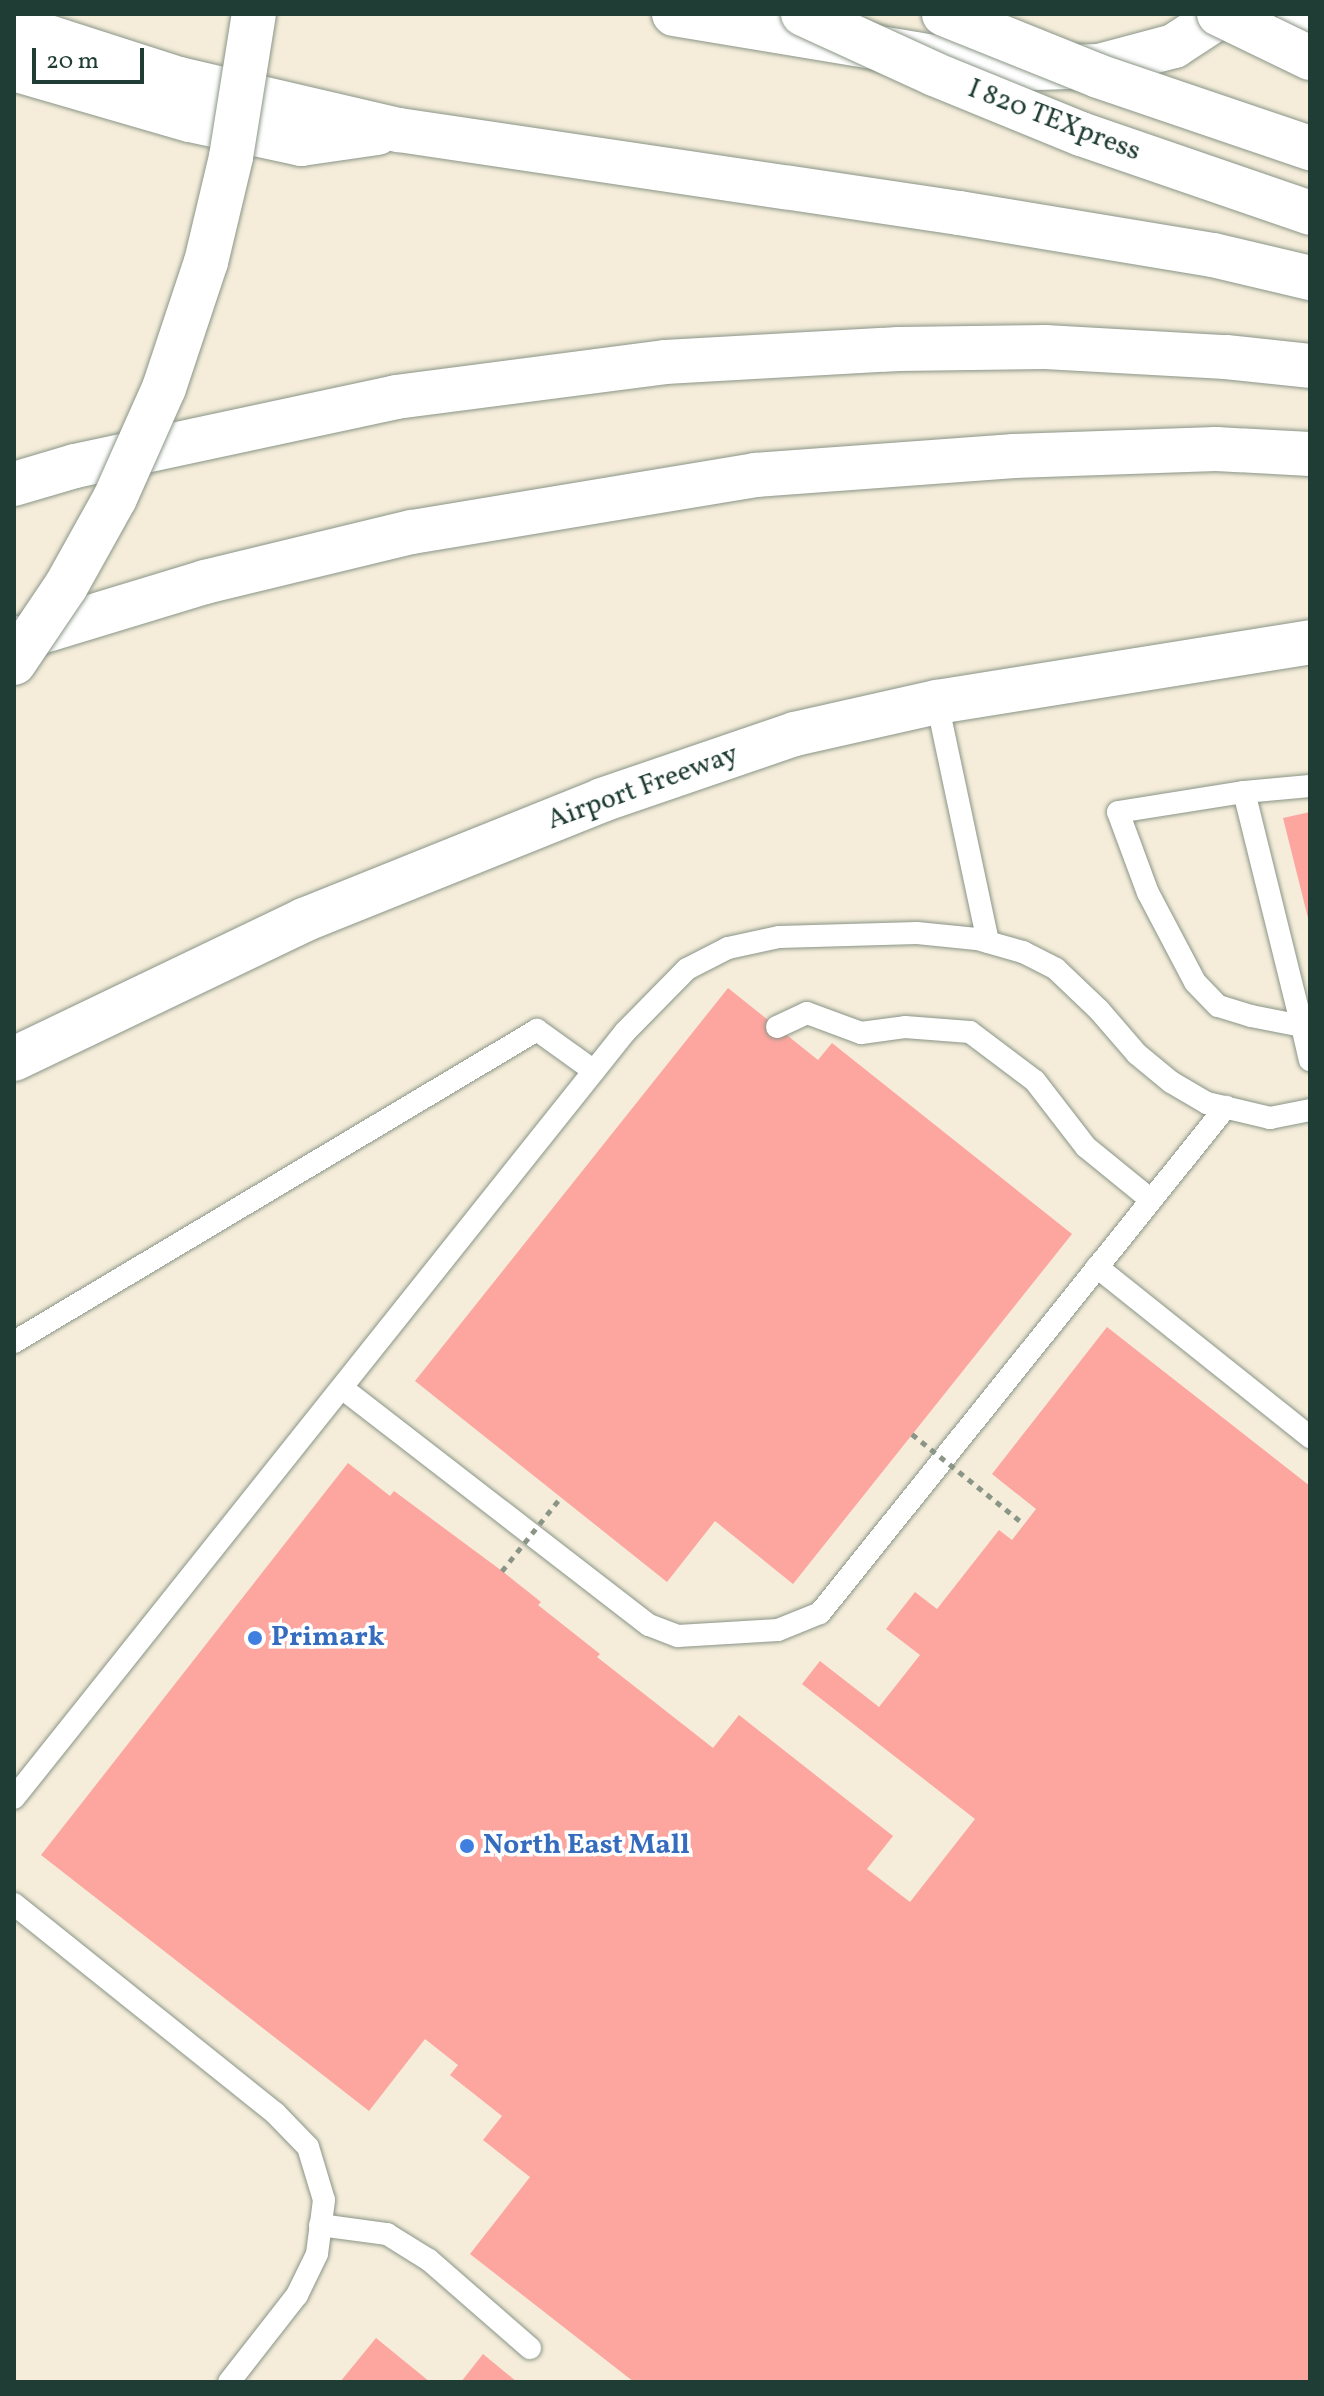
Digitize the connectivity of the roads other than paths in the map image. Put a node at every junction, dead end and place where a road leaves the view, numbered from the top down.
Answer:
1 (254, 14) edge
2 (674, 14) edge
3 (803, 14) edge
4 (944, 14) edge
5 (1221, 14) edge
6 (1299, 14) edge
7 (1310, 18) edge
8 (14, 26) edge
9 (1310, 58) edge
10 (14, 69) edge
11 (399, 130) junction
12 (1310, 148) edge
13 (1310, 213) edge
14 (1310, 278) edge
15 (1310, 366) edge
16 (1310, 454) edge
17 (14, 484) edge
18 (14, 640) edge
19 (1310, 642) edge
20 (14, 663) edge
21 (937, 702) junction
22 (1310, 786) edge
23 (1244, 792) junction
24 (988, 942) junction
25 (1306, 1026) edge
26 (777, 1027) dead end
27 (14, 1059) edge
28 (1310, 1060) edge
29 (594, 1071) junction
30 (1226, 1107) junction
31 (1310, 1110) edge
32 (1151, 1200) junction
33 (1097, 1267) junction
34 (14, 1342) edge
35 (342, 1388) junction
36 (1310, 1437) edge
37 (14, 1798) edge
38 (14, 1904) edge
39 (320, 2225) junction
40 (530, 2348) dead end
41 (229, 2382) edge

1 - 20 main road, bridge
2 - 5 main road
3 - 13 main road, I 820 TEXpress, bridge
4 - 12 main road, I 820 TEXpress, bridge
5 - 9 main road, bridge
6 - 7 main road
8 - 11 main road
10 - 11 main road
11 - 14 main road
15 - 17 main road
16 - 18 main road
19 - 21 main road, Airport Freeway
21 - 24 lane
21 - 27 main road, Airport Freeway
22 - 23 lane
23 - 25 lane
23 - 25 lane
24 - 29 lane
24 - 30 lane
25 - 28 lane
26 - 32 lane
29 - 34 lane
29 - 35 lane
30 - 31 lane
30 - 32 lane
32 - 33 lane
33 - 35 lane
33 - 36 lane
35 - 37 lane
38 - 39 lane
39 - 40 lane
39 - 41 lane

